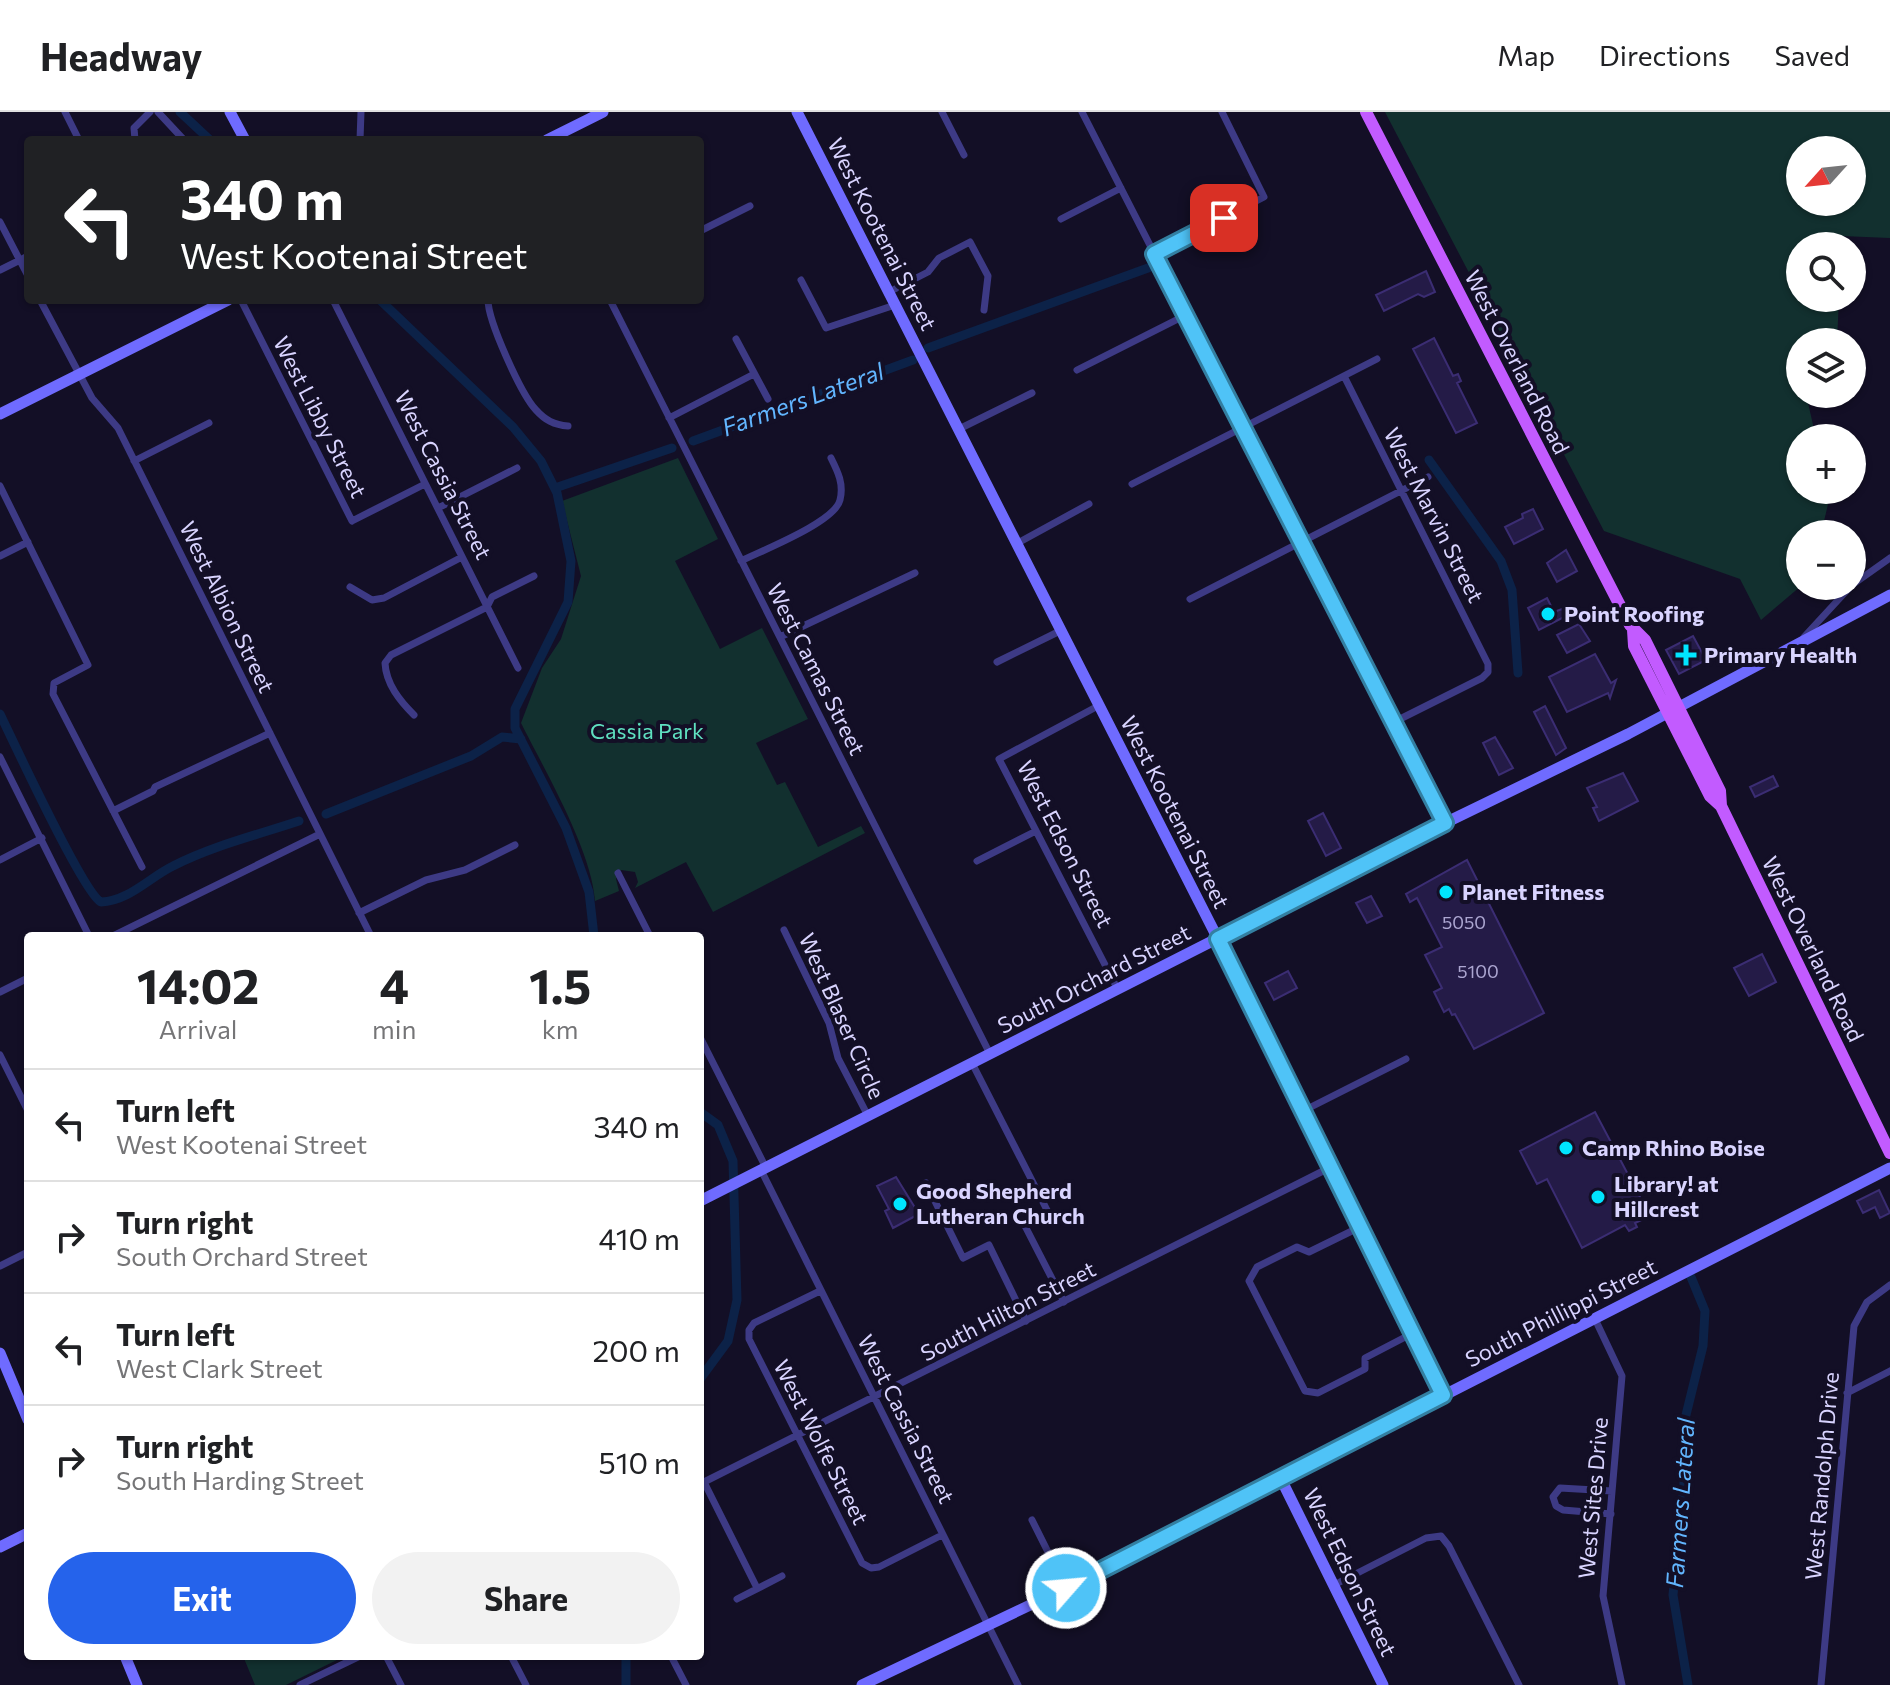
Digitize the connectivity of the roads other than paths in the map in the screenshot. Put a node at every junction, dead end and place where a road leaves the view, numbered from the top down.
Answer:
1 (65, 112) edge
2 (150, 112) edge
3 (158, 112) edge
4 (230, 112) edge
5 (361, 112) edge
6 (603, 112) edge
7 (797, 112) edge
8 (942, 112) edge
9 (1082, 112) edge
10 (1222, 112) edge
11 (1366, 112) edge
12 (77, 136) edge
13 (135, 136) edge
14 (180, 136) edge
15 (243, 136) edge
16 (360, 136) edge
17 (555, 136) edge
18 (964, 155) dead end
19 (1121, 188) junction
20 (750, 206) dead end
21 (1061, 219) dead end
22 (0, 222) edge
23 (704, 229) edge
24 (1154, 254) junction
25 (24, 258) edge
26 (0, 270) edge
27 (801, 280) dead end
28 (889, 292) junction
29 (42, 304) edge
30 (220, 304) edge
31 (243, 304) edge
32 (335, 304) edge
33 (488, 304) edge
34 (612, 304) edge
35 (895, 305) junction
36 (984, 310) dead end
37 (1186, 315) junction
38 (736, 339) dead end
39 (1377, 359) dead end
40 (1077, 370) dead end
41 (754, 374) junction
42 (79, 375) junction
43 (1344, 376) junction
44 (1032, 393) dead end
45 (768, 399) dead end
46 (0, 414) edge
47 (672, 416) junction
48 (209, 423) dead end
49 (568, 426) dead end
50 (1243, 427) junction
51 (959, 429) junction
52 (831, 458) dead end
53 (134, 461) junction
54 (517, 468) dead end
55 (1428, 477) dead end
56 (425, 484) junction
57 (1132, 484) dead end
58 (0, 486) edge
59 (1401, 491) junction
60 (1089, 504) dead end
61 (438, 508) junction
62 (28, 542) junction
63 (1302, 542) junction
64 (1016, 544) junction
65 (0, 556) edge
66 (462, 557) junction
67 (1890, 558) edge
68 (741, 561) junction
69 (915, 573) dead end
70 (534, 576) dead end
71 (1866, 576) edge
72 (350, 587) dead end
73 (1890, 595) edge
74 (1190, 599) dead end
75 (1839, 600) edge
76 (487, 607) junction
77 (1060, 631) junction
78 (780, 637) junction
79 (1802, 640) junction
80 (997, 662) dead end
81 (518, 668) dead end
82 (1098, 706) junction
83 (1673, 710) junction
84 (414, 715) dead end
85 (1394, 722) junction
86 (270, 733) junction
87 (0, 757) edge
88 (113, 811) junction
89 (1445, 823) junction
90 (1036, 831) junction
91 (320, 834) junction
92 (42, 838) junction
93 (515, 845) dead end
94 (0, 860) edge
95 (977, 861) dead end
96 (142, 867) dead end
97 (618, 873) dead end
98 (359, 913) junction
99 (784, 930) dead end
100 (87, 932) edge
101 (121, 932) edge
102 (369, 932) edge
103 (648, 932) edge
104 (1218, 939) junction
105 (24, 980) edge
106 (1118, 990) junction
107 (0, 992) edge
108 (704, 1045) edge
109 (990, 1054) junction
110 (0, 1055) edge
111 (1406, 1059) dead end
112 (972, 1063) junction
113 (24, 1103) edge
114 (1303, 1111) junction
115 (868, 1116) junction
116 (1890, 1153) edge
117 (1331, 1167) junction
118 (1890, 1168) edge
119 (763, 1169) junction
120 (926, 1183) dead end
121 (704, 1199) edge
122 (1360, 1227) junction
123 (24, 1254) edge
124 (0, 1266) edge
125 (1890, 1285) edge
126 (820, 1291) junction
127 (1064, 1302) junction
128 (1595, 1319) junction
129 (1026, 1321) junction
130 (1413, 1333) junction
131 (0, 1353) edge
132 (1890, 1371) edge
133 (1847, 1393) junction
134 (1443, 1395) junction
135 (872, 1398) junction
136 (24, 1410) edge
137 (797, 1435) junction
138 (1280, 1477) junction
139 (704, 1482) edge
140 (704, 1487) edge
141 (1612, 1491) junction
142 (1611, 1514) junction
143 (1032, 1520) dead end
144 (24, 1535) edge
145 (942, 1535) junction
146 (0, 1547) edge
147 (782, 1576) dead end
148 (1334, 1585) junction
149 (757, 1588) junction
150 (1066, 1588) junction
151 (737, 1599) dead end
152 (988, 1624) junction
153 (127, 1660) edge
154 (352, 1660) edge
155 (388, 1660) edge
156 (513, 1660) edge
157 (673, 1660) edge
158 (137, 1685) edge
159 (300, 1685) edge
160 (401, 1685) edge
161 (526, 1685) edge
162 (686, 1685) edge
163 (862, 1685) edge
164 (1018, 1685) edge
165 (1383, 1685) edge
166 (1519, 1685) edge
167 (1622, 1685) edge
168 (1821, 1685) edge

1 - 12 street
2 - 13 street
3 - 14 street
4 - 15 street
5 - 16 street
6 - 17 street
7 - 28 street, West Kootenai Street
8 - 18 street
9 - 19 street
10 - 24 street
11 - 83 main road, West Overland Road
19 - 21 street
19 - 24 street
20 - 23 street
22 - 25 street
24 - 37 street
25 - 26 street
27 - 35 street
28 - 35 street, West Kootenai Street
28 - 36 street
29 - 42 street, West Albion Street
30 - 42 street
31 - 56 street, West Libby Street
32 - 56 street, West Cassia Street
33 - 49 street
34 - 47 street, West Camas Street
35 - 51 street, West Kootenai Street
37 - 40 street
37 - 50 street
38 - 41 street
39 - 43 street
41 - 45 street
41 - 47 street
42 - 46 street
42 - 53 street, West Albion Street
43 - 50 street
43 - 59 street, West Marvin Street
44 - 51 street
47 - 68 street, West Camas Street
48 - 53 street
50 - 57 street
50 - 63 street
51 - 64 street, West Kootenai Street
52 - 68 street
53 - 86 street, West Albion Street
54 - 61 street
55 - 59 street
56 - 61 street, West Cassia Street
58 - 62 street
59 - 63 street
59 - 85 street, West Marvin Street
60 - 64 street
61 - 66 street, West Cassia Street
62 - 65 street
62 - 88 street
63 - 74 street
63 - 85 street
64 - 77 street, West Kootenai Street
66 - 72 street
66 - 76 street, West Cassia Street
67 - 71 street
68 - 78 street, West Camas Street
69 - 78 street
70 - 76 street
73 - 79 street, South Orchard Street
75 - 79 street
76 - 81 street, West Cassia Street
76 - 84 street
77 - 80 street
77 - 82 street, West Kootenai Street
78 - 109 street, West Camas Street
79 - 83 street, South Orchard Street
82 - 90 street, West Edson Street
82 - 104 street, West Kootenai Street
83 - 89 street, South Orchard Street
83 - 116 main road, West Overland Road
85 - 89 street
86 - 88 street
86 - 91 street, West Albion Street
87 - 92 street
88 - 96 street
89 - 104 street, South Orchard Street
90 - 95 street
90 - 106 street, West Edson Street
91 - 98 street, West Albion Street
91 - 101 street
92 - 94 street
92 - 100 street
93 - 98 street
97 - 103 street
98 - 102 street, West Albion Street
99 - 115 street, West Blaser Circle
104 - 106 street, South Orchard Street
104 - 114 street, West Kootenai Street
105 - 107 street
106 - 109 street, South Orchard Street
108 - 119 street, West Cassia Street
109 - 112 street, South Orchard Street
110 - 113 street
111 - 114 street
112 - 115 street, South Orchard Street
112 - 127 street
114 - 117 street, West Kootenai Street
115 - 119 street, South Orchard Street
117 - 122 street, West Kootenai Street
117 - 127 street, South Hilton Street
118 - 128 street, South Phillippi Street
119 - 121 street, South Orchard Street
119 - 126 street, West Cassia Street
120 - 129 street
122 - 130 street, West Kootenai Street
122 - 130 street
123 - 124 street
125 - 133 street, West Randolph Drive
126 - 135 street, West Cassia Street
126 - 137 street, West Wolfe Street
127 - 129 street, South Hilton Street
128 - 134 street, South Phillippi Street
128 - 141 street, West Sites Drive
129 - 135 street, South Hilton Street
130 - 134 street, West Kootenai Street
131 - 136 street
132 - 133 street
133 - 168 street, West Randolph Drive
134 - 138 street, South Phillippi Street
135 - 137 street, South Hilton Street
135 - 145 street, West Cassia Street
137 - 139 street, South Hilton Street
137 - 145 street, West Wolfe Street
138 - 148 street, West Edson Street
138 - 150 street, South Phillippi Street
140 - 149 street
141 - 142 street, West Sites Drive
141 - 142 street
142 - 167 street, West Sites Drive
143 - 150 street
144 - 146 street
145 - 152 street, West Cassia Street
147 - 149 street
148 - 165 street, West Edson Street
148 - 166 street
149 - 151 street
150 - 152 street, South Phillippi Street
152 - 163 street, South Phillippi Street
152 - 164 street, West Cassia Street
153 - 158 street
154 - 159 street
155 - 160 street
156 - 161 street
157 - 162 street

